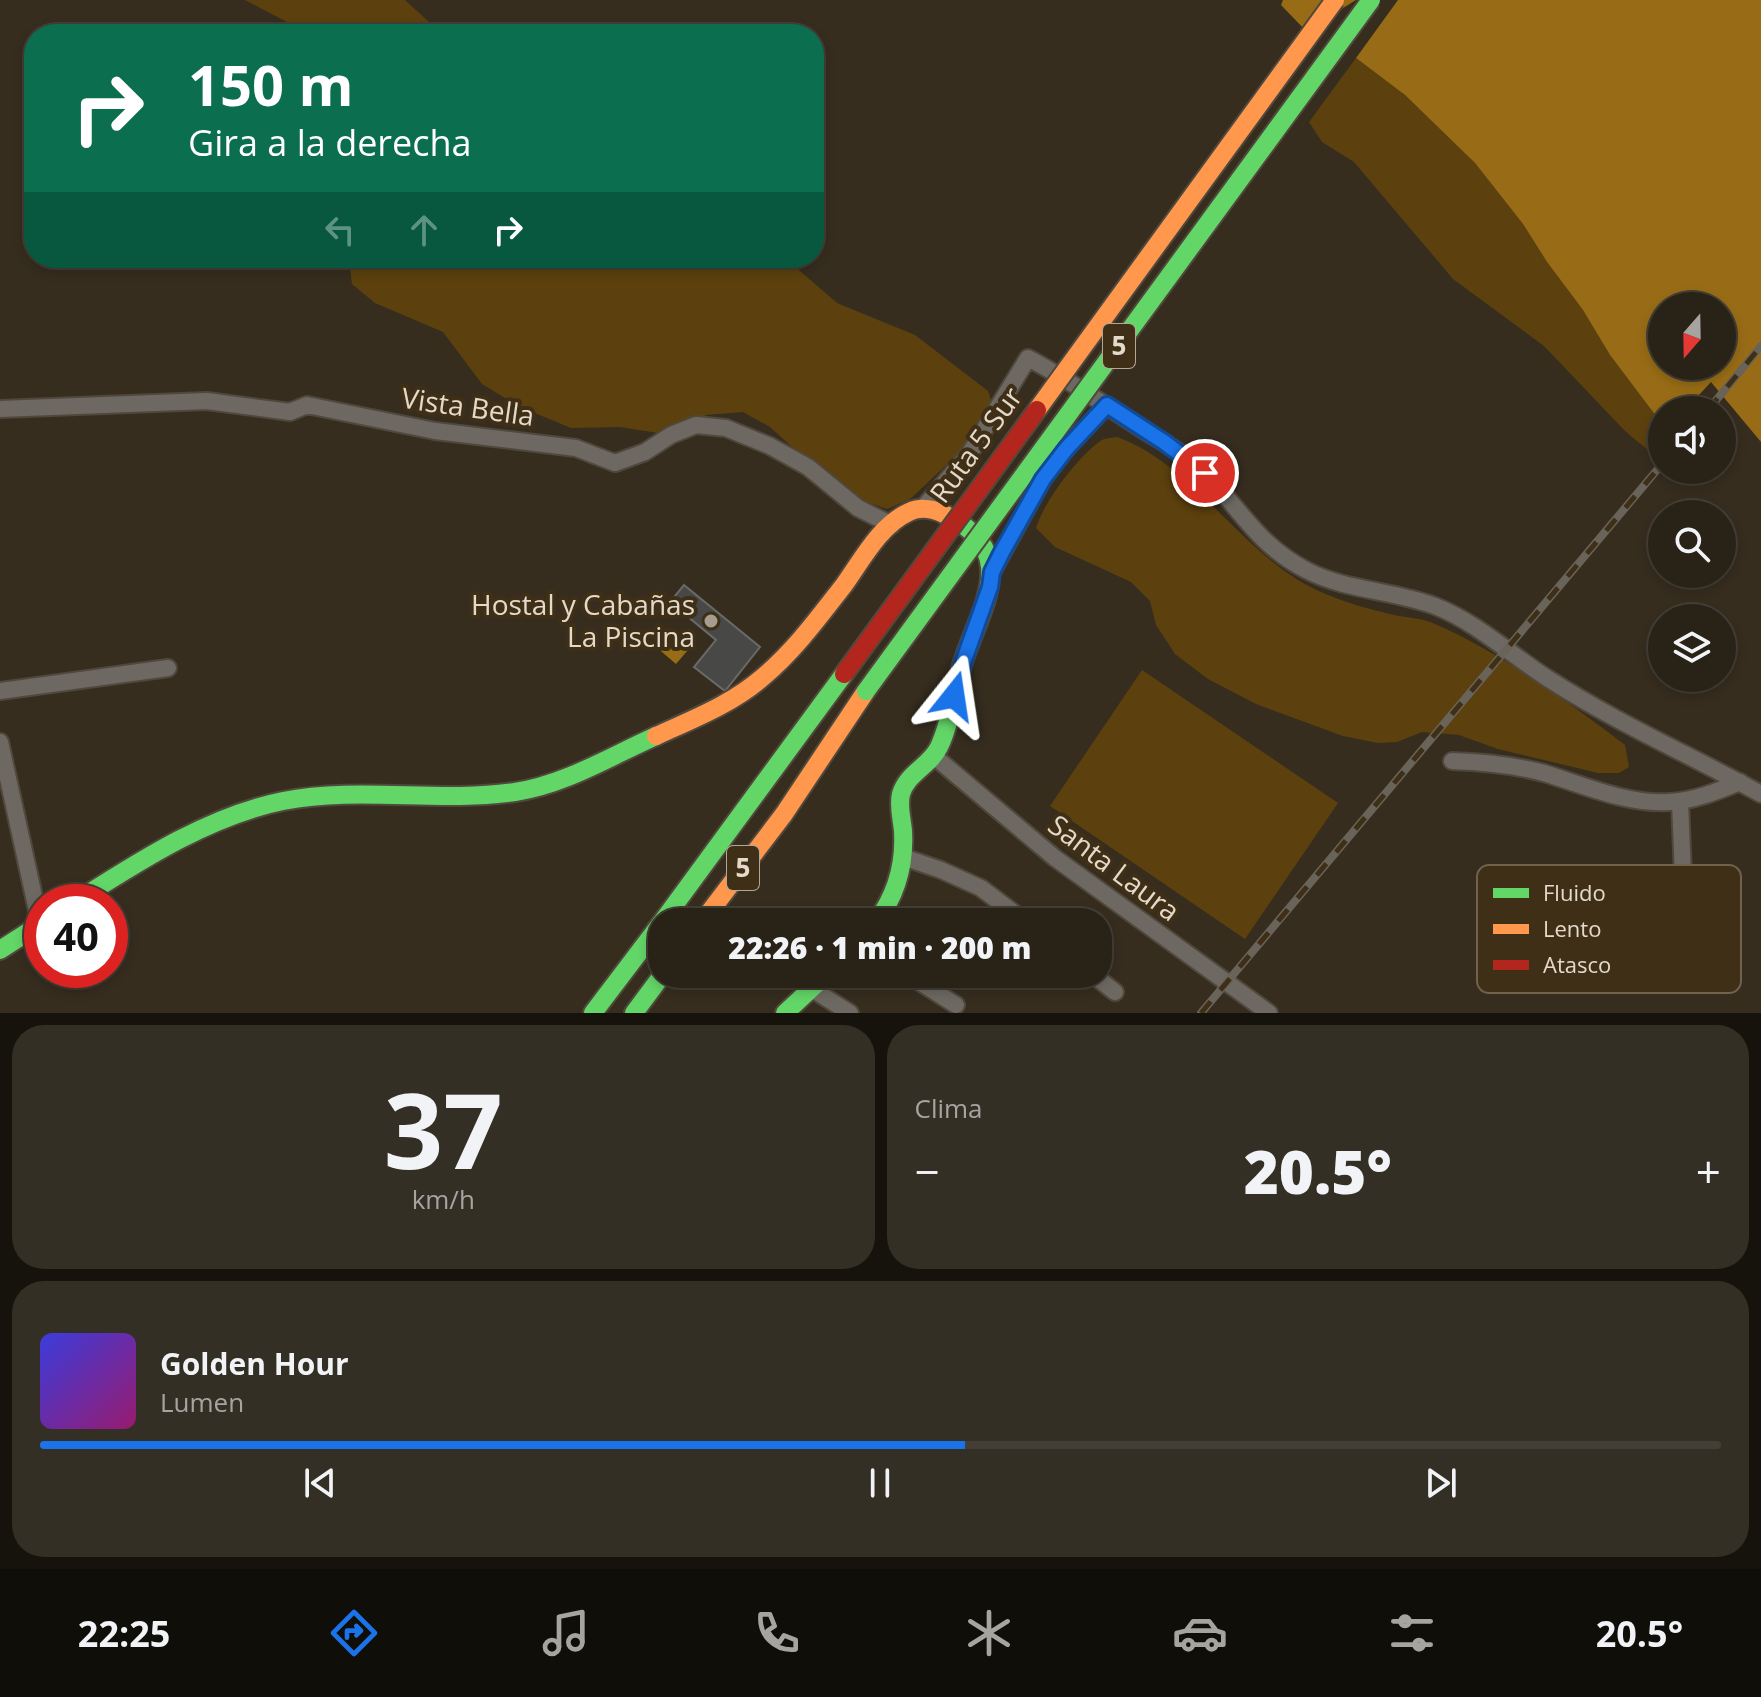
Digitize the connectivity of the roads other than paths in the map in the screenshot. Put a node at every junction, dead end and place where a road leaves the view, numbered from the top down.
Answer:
1 (1335, 0) edge
2 (1371, 0) edge
3 (1107, 405) junction
4 (0, 409) edge
5 (923, 508) junction
6 (892, 525) junction
7 (992, 572) junction
8 (168, 668) dead end
9 (0, 691) edge
10 (1, 754) edge
11 (935, 757) junction
12 (1452, 761) dead end
13 (1740, 782) junction
14 (1761, 794) edge
15 (1680, 801) junction
16 (903, 857) junction
17 (1683, 865) edge
18 (32, 884) edge
19 (108, 884) edge
20 (672, 908) edge
21 (713, 908) edge
22 (885, 908) edge
23 (1007, 908) edge
24 (24, 935) edge
25 (648, 940) edge
26 (0, 950) edge
27 (653, 988) edge
28 (929, 988) edge
29 (1110, 988) edge
30 (812, 989) joint
31 (1115, 992) dead end
32 (956, 1005) dead end
33 (593, 1013) edge
34 (634, 1013) edge
35 (785, 1013) edge
36 (850, 1013) edge
37 (1269, 1013) edge

1 - 20 main road, Ruta 5 Sur / 5, bridge
2 - 21 main road, Ruta 5 Sur / 5, bridge
3 - 5 street
3 - 7 street
3 - 13 street
4 - 6 street, Vista Bella
5 - 6 main road
5 - 7 main road
6 - 19 main road
7 - 11 main road
8 - 9 street
10 - 18 street
11 - 16 main road
11 - 37 street, Santa Laura
12 - 15 street
13 - 14 street
13 - 15 street
15 - 17 street
16 - 22 main road
16 - 23 street
24 - 26 main road
25 - 33 main road, Ruta 5 Sur / 5
27 - 34 main road
28 - 32 street
29 - 31 street
30 - 35 main road
30 - 36 street

